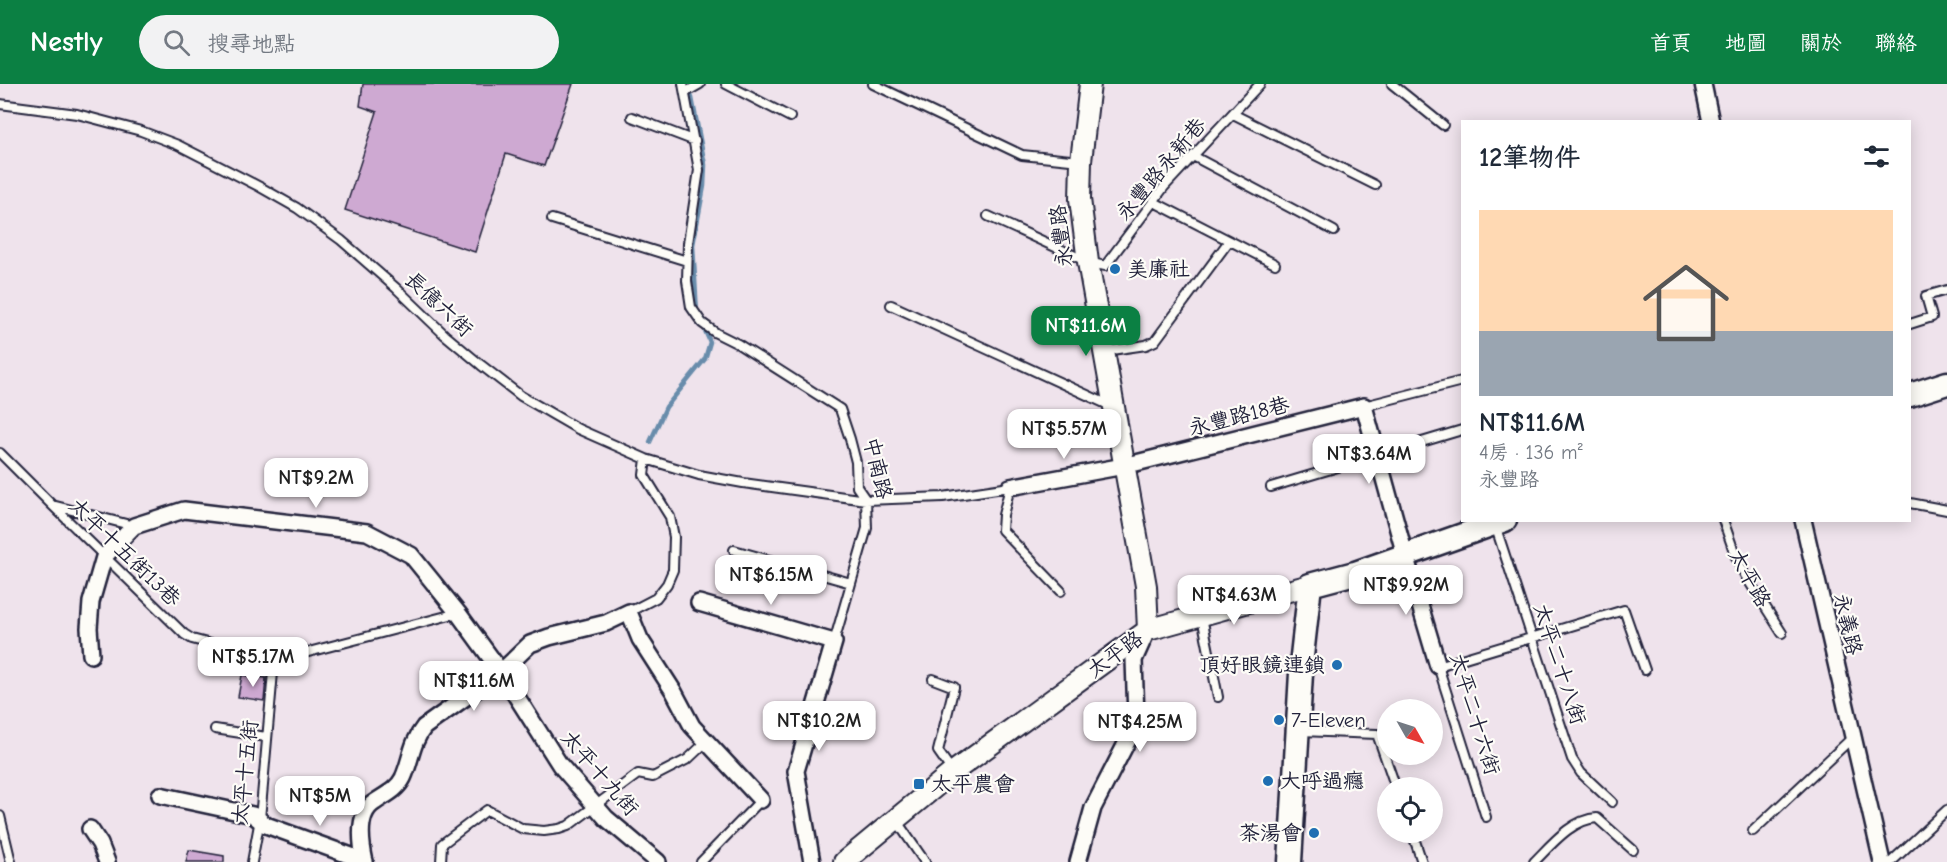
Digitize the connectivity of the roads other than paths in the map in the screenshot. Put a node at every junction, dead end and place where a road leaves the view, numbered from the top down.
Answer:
1 (700, 84) edge
2 (726, 84) edge
3 (873, 84) edge
4 (1090, 84) edge
5 (1260, 84) edge
6 (1392, 84) edge
7 (1703, 84) edge
8 (684, 88) edge
9 (0, 104) edge
10 (1233, 114) junction
11 (632, 117) dead end
12 (790, 117) dead end
13 (1711, 120) edge
14 (1443, 125) dead end
15 (695, 141) junction
16 (1193, 156) junction
17 (1081, 161) junction
18 (1375, 185) dead end
19 (1154, 202) junction
20 (988, 216) dead end
21 (552, 219) dead end
22 (1334, 231) dead end
23 (1229, 242) junction
24 (687, 261) junction
25 (1088, 262) junction
26 (1275, 264) dead end
27 (1947, 290) edge
28 (891, 305) dead end
29 (1911, 324) edge
30 (1104, 351) junction
31 (1461, 381) edge
32 (1947, 383) edge
33 (1911, 395) edge
34 (1364, 406) junction
35 (1115, 408) junction
36 (1461, 430) edge
37 (0, 453) edge
38 (1379, 455) junction
39 (646, 459) junction
40 (1124, 466) junction
41 (1010, 487) junction
42 (1271, 487) dead end
43 (866, 500) junction
44 (1911, 502) edge
45 (52, 505) junction
46 (1947, 510) edge
47 (1500, 522) edge
48 (1725, 522) edge
49 (1803, 522) edge
50 (134, 526) junction
51 (734, 550) dead end
52 (1405, 555) junction
53 (104, 557) junction
54 (851, 583) junction
55 (1310, 585) junction
56 (1061, 591) dead end
57 (699, 603) dead end
58 (629, 612) junction
59 (458, 613) junction
60 (1202, 616) junction
61 (1148, 630) junction
62 (1782, 633) dead end
63 (1532, 637) junction
64 (834, 642) junction
65 (91, 655) dead end
66 (274, 661) junction
67 (1438, 666) junction
68 (1645, 670) dead end
69 (501, 672) junction
70 (933, 680) dead end
71 (1218, 697) dead end
72 (215, 729) dead end
73 (1297, 731) junction
74 (266, 737) junction
75 (1853, 737) junction
76 (706, 742) junction
77 (953, 772) junction
78 (1392, 777) edge
79 (160, 795) dead end
80 (761, 800) joint
81 (1612, 802) dead end
82 (596, 807) junction
83 (1947, 810) edge
84 (0, 816) edge
85 (1486, 817) dead end
86 (260, 819) junction
87 (895, 819) junction
88 (90, 830) dead end
89 (1753, 831) dead end
90 (1416, 843) edge
91 (1633, 850) dead end
92 (365, 861) edge
93 (11, 862) edge
94 (107, 862) edge
95 (252, 862) edge
96 (441, 862) edge
97 (658, 862) edge
98 (700, 862) edge
99 (812, 862) edge
100 (844, 862) edge
101 (925, 862) edge
102 (1078, 862) edge
103 (1290, 862) edge
104 (1422, 862) edge
105 (1534, 862) edge
106 (1881, 862) edge
107 (1891, 862) edge

1 - 8 lane, 中南路
2 - 12 lane
3 - 17 lane
4 - 17 street, 永豐路
5 - 10 lane, 永豐路永新巷
6 - 14 lane
7 - 13 street
8 - 15 lane, 中南路
9 - 39 lane, 長億六街
10 - 16 lane, 永豐路永新巷
10 - 18 lane
11 - 15 lane
15 - 24 lane, 中南路
16 - 19 lane, 永豐路永新巷
16 - 22 lane
17 - 25 street, 永豐路
19 - 23 lane
19 - 25 lane, 永豐路永新巷
20 - 25 lane
21 - 24 lane
23 - 26 lane
23 - 30 lane
24 - 43 lane, 中南路
25 - 30 street, 永豐路
27 - 29 lane
28 - 35 lane
30 - 35 street, 永豐路
31 - 34 lane
32 - 33 main road
34 - 38 street, 太平二十六街
34 - 40 street, 永豐路18巷
35 - 40 street, 永豐路
36 - 38 lane
37 - 45 lane, 太平十五街13巷
38 - 42 lane
38 - 52 street, 太平二十六街
39 - 43 lane, 長億六街
39 - 58 lane
40 - 41 street, 永豐路18巷
40 - 61 street, 永豐路
41 - 43 lane, 長億六街
41 - 56 lane
43 - 54 lane, 中南路
44 - 46 lane
45 - 50 lane
45 - 53 lane, 太平十五街13巷
47 - 52 main road, 太平路
47 - 63 lane, 太平二十八街
48 - 62 lane, 太平路
49 - 75 street, 永義路
50 - 53 street
50 - 59 street, 太平十九街
51 - 54 lane
52 - 55 main road, 太平路
52 - 67 street, 太平二十六街
53 - 65 street
53 - 66 lane, 太平十五街13巷
54 - 64 lane, 中南路
55 - 60 street, 太平路
55 - 73 main road
57 - 64 street
58 - 69 street
58 - 76 street
59 - 66 lane
59 - 69 street, 太平十九街
60 - 61 street, 太平路
60 - 71 lane
61 - 77 street, 太平路
61 - 102 street
63 - 67 lane
63 - 68 lane
63 - 81 lane, 太平二十八街
64 - 99 street, 中南路
66 - 74 lane, 太平十五街
67 - 85 lane, 太平二十六街
69 - 82 street, 太平十九街
69 - 92 street
70 - 77 lane
72 - 74 lane
73 - 78 lane
73 - 103 main road
74 - 86 lane, 太平十五街
75 - 89 lane
75 - 106 street, 永義路
76 - 80 street
76 - 82 lane
77 - 87 street, 太平路
79 - 86 street
80 - 98 lane
82 - 96 lane
82 - 97 street, 太平十九街
83 - 107 lane
84 - 93 lane
86 - 92 street
86 - 95 lane, 太平十五街
87 - 100 street, 太平路
87 - 101 lane
88 - 94 street
90 - 104 lane
91 - 105 lane

